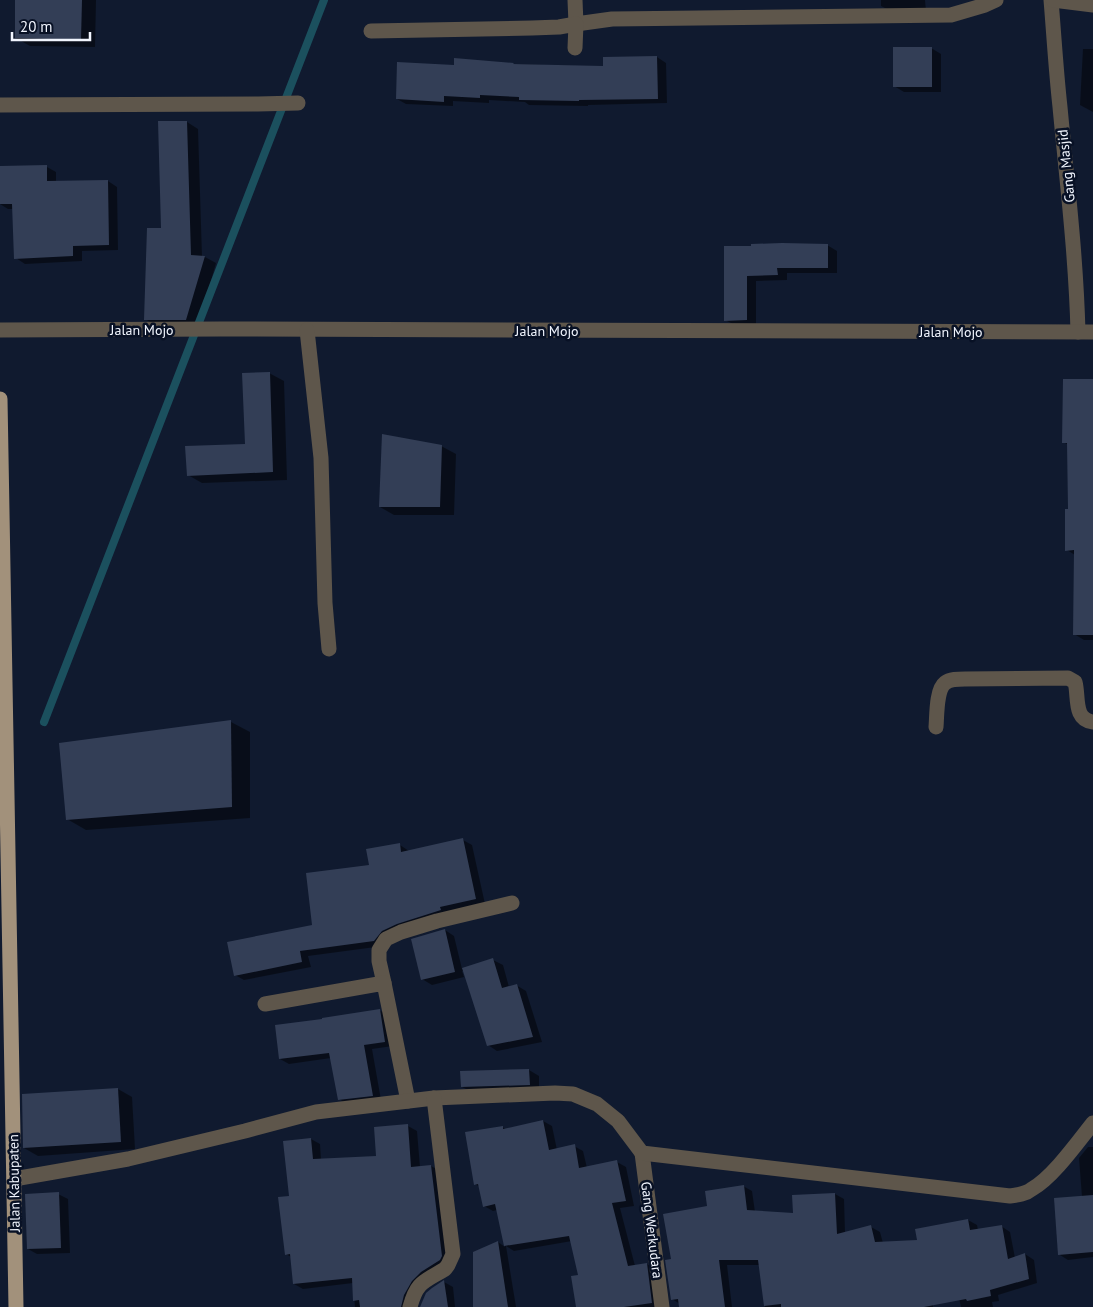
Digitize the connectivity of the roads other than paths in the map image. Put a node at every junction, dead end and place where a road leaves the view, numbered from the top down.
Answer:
1 (575, 0) edge
2 (996, 0) edge
3 (1052, 0) edge
4 (1093, 5) edge
5 (576, 24) junction
6 (371, 31) dead end
7 (575, 48) dead end
8 (298, 103) dead end
9 (0, 105) edge
10 (0, 330) edge
11 (307, 330) junction
12 (1086, 332) edge
13 (0, 399) edge
14 (329, 649) dead end
15 (1093, 722) edge
16 (936, 727) dead end
17 (512, 903) dead end
18 (384, 983) junction
19 (265, 1004) dead end
20 (434, 1098) junction
21 (408, 1101) junction
22 (1093, 1123) edge
23 (642, 1153) junction
24 (14, 1178) junction
25 (16, 1307) edge
26 (410, 1307) edge
27 (662, 1307) edge

1 - 5 street
2 - 5 street
3 - 4 street
3 - 12 street, Gang Masjid
5 - 6 street
5 - 7 street
8 - 9 street
10 - 11 street, Jalan Mojo
11 - 12 street, Jalan Mojo
11 - 14 street
13 - 24 main road, Jalan Kabupaten
15 - 16 street
17 - 18 street
18 - 19 street
18 - 21 street
20 - 21 street
20 - 23 street
20 - 26 street
21 - 24 street
22 - 23 street
23 - 27 street, Gang Werkudara
24 - 25 main road, Jalan Kabupaten

